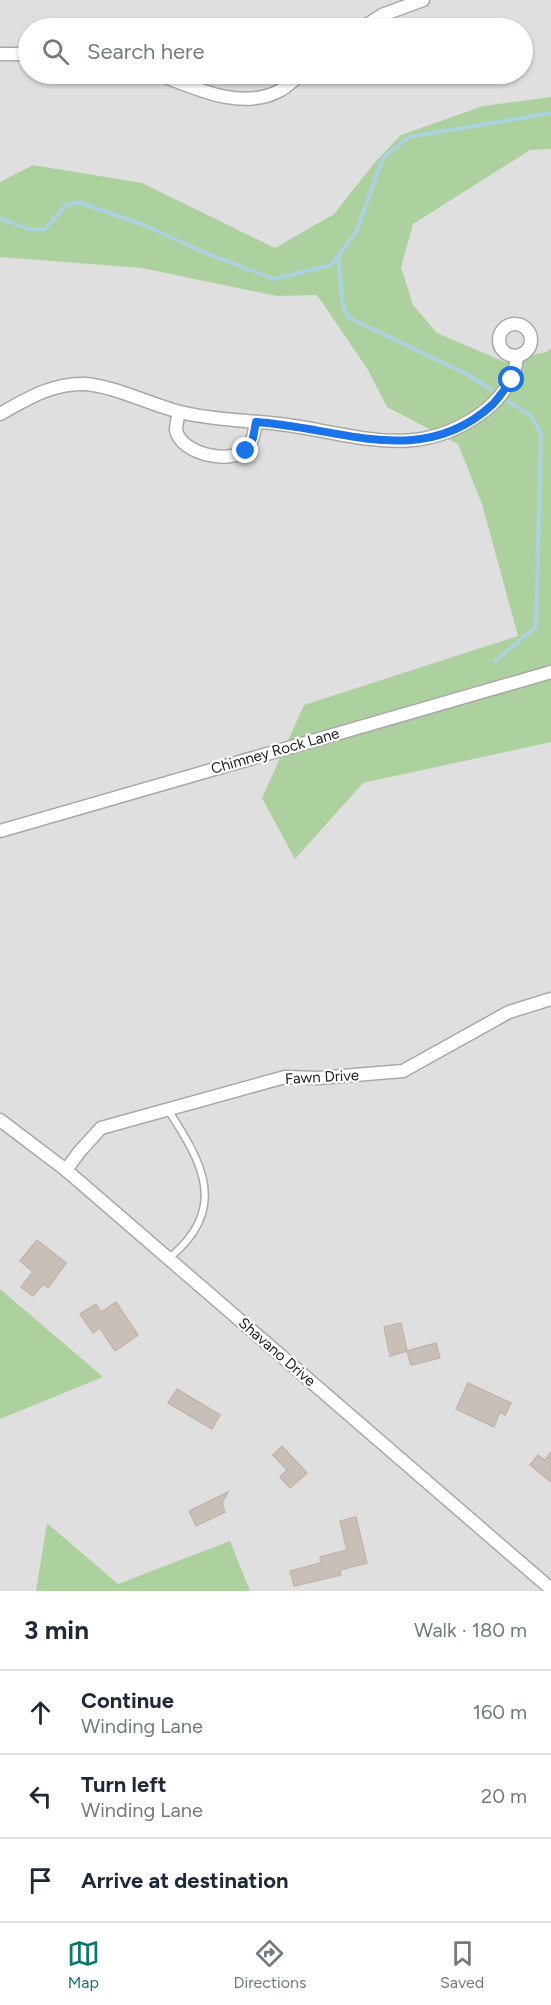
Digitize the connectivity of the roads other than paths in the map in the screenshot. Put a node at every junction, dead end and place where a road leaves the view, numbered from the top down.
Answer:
1 (423, 0) edge
2 (377, 18) edge
3 (0, 54) edge
4 (18, 54) edge
5 (184, 84) edge
6 (288, 84) edge
7 (517, 356) dead end
8 (179, 412) junction
9 (0, 414) edge
10 (256, 422) junction
11 (551, 672) edge
12 (0, 831) edge
13 (551, 999) edge
14 (168, 1110) junction
15 (0, 1120) edge
16 (66, 1170) junction
17 (169, 1258) junction
18 (551, 1589) edge

1 - 2 street
3 - 4 street
5 - 6 street
7 - 10 street
8 - 9 street
8 - 10 street
8 - 10 street
11 - 12 street, Chimney Rock Lane
13 - 14 street, Fawn Drive
14 - 16 street, Fawn Drive
14 - 17 lane
15 - 16 street, Shavano Drive
16 - 17 street, Shavano Drive
17 - 18 street, Shavano Drive

